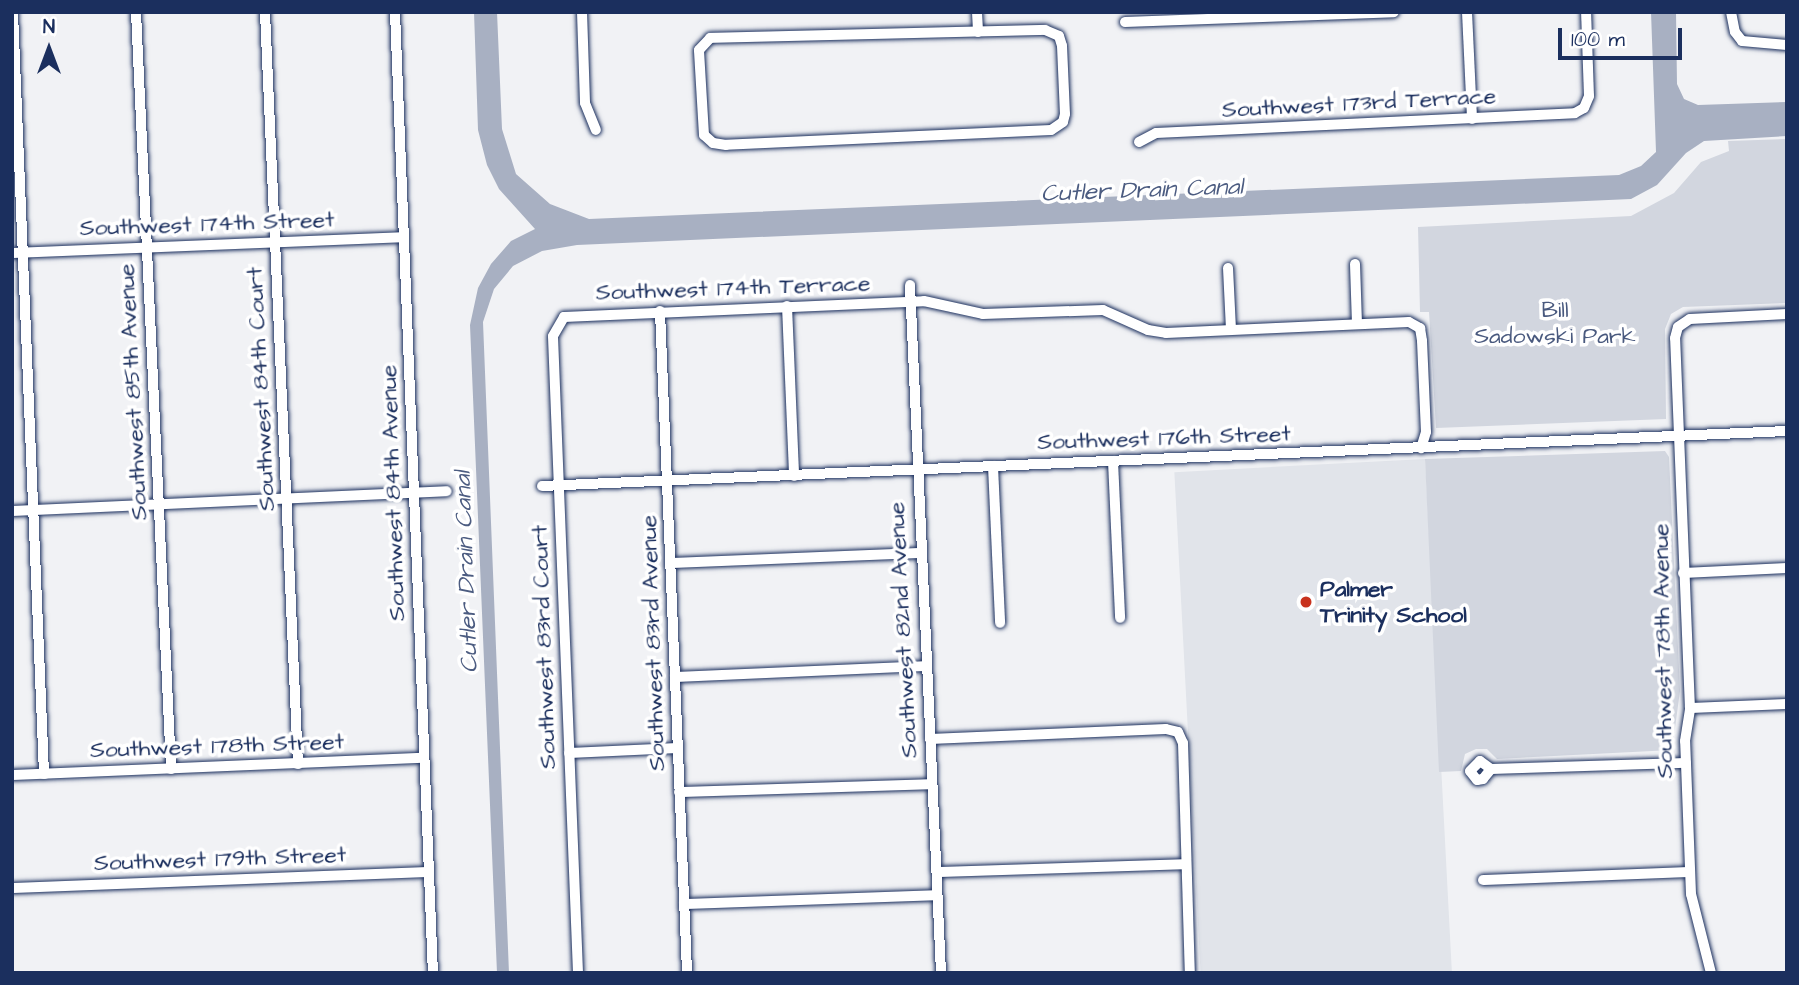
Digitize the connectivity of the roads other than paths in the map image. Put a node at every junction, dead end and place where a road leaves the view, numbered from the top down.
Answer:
1 (13, 12) edge
2 (136, 12) edge
3 (265, 12) edge
4 (395, 12) edge
5 (582, 12) edge
6 (978, 12) edge
7 (1394, 12) edge
8 (1467, 12) edge
9 (1586, 12) edge
10 (1731, 12) edge
11 (1345, 13) edge
12 (1219, 16) edge
13 (1125, 22) dead end
14 (978, 32) junction
15 (1787, 45) edge
16 (1472, 119) junction
17 (596, 130) dead end
18 (1139, 142) dead end
19 (403, 237) junction
20 (275, 242) junction
21 (146, 247) junction
22 (17, 253) edge
23 (1355, 264) dead end
24 (1228, 268) dead end
25 (910, 285) dead end
26 (910, 301) junction
27 (787, 306) junction
28 (660, 311) junction
29 (1787, 314) edge
30 (559, 321) joint
31 (1357, 324) junction
32 (1231, 329) junction
33 (1787, 432) edge
34 (1677, 436) junction
35 (1421, 448) junction
36 (1113, 461) junction
37 (993, 466) junction
38 (916, 470) junction
39 (794, 475) junction
40 (668, 481) junction
41 (542, 486) dead end
42 (559, 486) junction
43 (447, 491) dead end
44 (415, 492) junction
45 (286, 498) junction
46 (159, 503) junction
47 (12, 510) edge
48 (34, 510) junction
49 (920, 553) junction
50 (671, 563) junction
51 (1787, 568) edge
52 (1683, 573) junction
53 (1120, 618) dead end
54 (1000, 623) dead end
55 (925, 666) junction
56 (675, 677) junction
57 (1787, 704) edge
58 (1690, 708) junction
59 (930, 739) junction
60 (678, 748) junction
61 (569, 753) junction
62 (424, 758) junction
63 (1686, 763) junction
64 (298, 764) junction
65 (171, 769) junction
66 (1491, 769) dead end
67 (44, 774) junction
68 (12, 775) edge
69 (932, 783) junction
70 (679, 792) junction
71 (1186, 864) junction
72 (429, 872) junction
73 (937, 872) junction
74 (1690, 872) junction
75 (1483, 880) dead end
76 (12, 888) edge
77 (937, 895) junction
78 (684, 904) junction
79 (433, 973) edge
80 (578, 973) edge
81 (687, 973) edge
82 (941, 973) edge
83 (1190, 973) edge
84 (1711, 973) edge

1 - 22 street
2 - 21 street, Southwest 85th Avenue
3 - 20 street, Southwest 84th Court
4 - 19 street, Southwest 84th Avenue
5 - 17 street
6 - 14 street
7 - 11 street
8 - 16 street
9 - 16 street, Southwest 173rd Terrace
10 - 15 street
11 - 12 street
12 - 13 street
14 - 14 street
16 - 18 street, Southwest 173rd Terrace
19 - 20 street, Southwest 174th Street
19 - 44 street, Southwest 84th Avenue
20 - 21 street, Southwest 174th Street
20 - 45 street, Southwest 84th Court
21 - 22 street, Southwest 174th Street
21 - 46 street, Southwest 85th Avenue
22 - 48 street
23 - 31 street
24 - 32 street
25 - 26 street, Southwest 82nd Avenue
26 - 27 street, Southwest 174th Terrace
26 - 32 street, Southwest 174th Terrace
26 - 38 street, Southwest 82nd Avenue
27 - 28 street, Southwest 174th Terrace
27 - 39 street
28 - 30 street, Southwest 174th Terrace
28 - 40 street, Southwest 83rd Avenue
29 - 34 street, Southwest 78th Avenue
30 - 42 street, Southwest 83rd Court
31 - 32 street, Southwest 174th Terrace
31 - 35 street, Southwest 174th Terrace
33 - 34 street, Southwest 176th Street
34 - 35 street, Southwest 176th Street
34 - 52 street, Southwest 78th Avenue
35 - 36 street, Southwest 176th Street
36 - 37 street, Southwest 176th Street
36 - 53 street
37 - 38 street, Southwest 176th Street
37 - 54 street
38 - 39 street, Southwest 176th Street
38 - 49 street, Southwest 82nd Avenue
39 - 40 street, Southwest 176th Street
40 - 42 street, Southwest 176th Street
40 - 50 street, Southwest 83rd Avenue
41 - 42 street, Southwest 176th Street
42 - 61 street, Southwest 83rd Court
43 - 44 street
44 - 45 street
44 - 62 street, Southwest 84th Avenue
45 - 46 street
45 - 64 street, Southwest 84th Court
46 - 48 street
46 - 65 street, Southwest 85th Avenue
47 - 48 street
48 - 67 street
49 - 50 street
49 - 55 street, Southwest 82nd Avenue
50 - 56 street, Southwest 83rd Avenue
51 - 52 street
52 - 58 street, Southwest 78th Avenue
55 - 56 street
55 - 59 street, Southwest 82nd Avenue
56 - 60 street, Southwest 83rd Avenue
57 - 58 street
58 - 63 street, Southwest 78th Avenue
59 - 69 street, Southwest 82nd Avenue
59 - 71 street
60 - 61 street
60 - 70 street, Southwest 83rd Avenue
61 - 80 street, Southwest 83rd Court
62 - 64 street, Southwest 178th Street
62 - 72 street, Southwest 84th Avenue
63 - 66 street
63 - 74 street, Southwest 78th Avenue
64 - 65 street, Southwest 178th Street
65 - 67 street, Southwest 178th Street
67 - 68 street, Southwest 178th Street
69 - 70 street
69 - 73 street, Southwest 82nd Avenue
70 - 78 street, Southwest 83rd Avenue
71 - 73 street
71 - 83 street
72 - 76 street, Southwest 179th Street
72 - 79 street, Southwest 84th Avenue
73 - 77 street, Southwest 82nd Avenue
74 - 75 street
74 - 84 street, Southwest 78th Avenue
77 - 78 street
77 - 82 street, Southwest 82nd Avenue
78 - 81 street, Southwest 83rd Avenue

